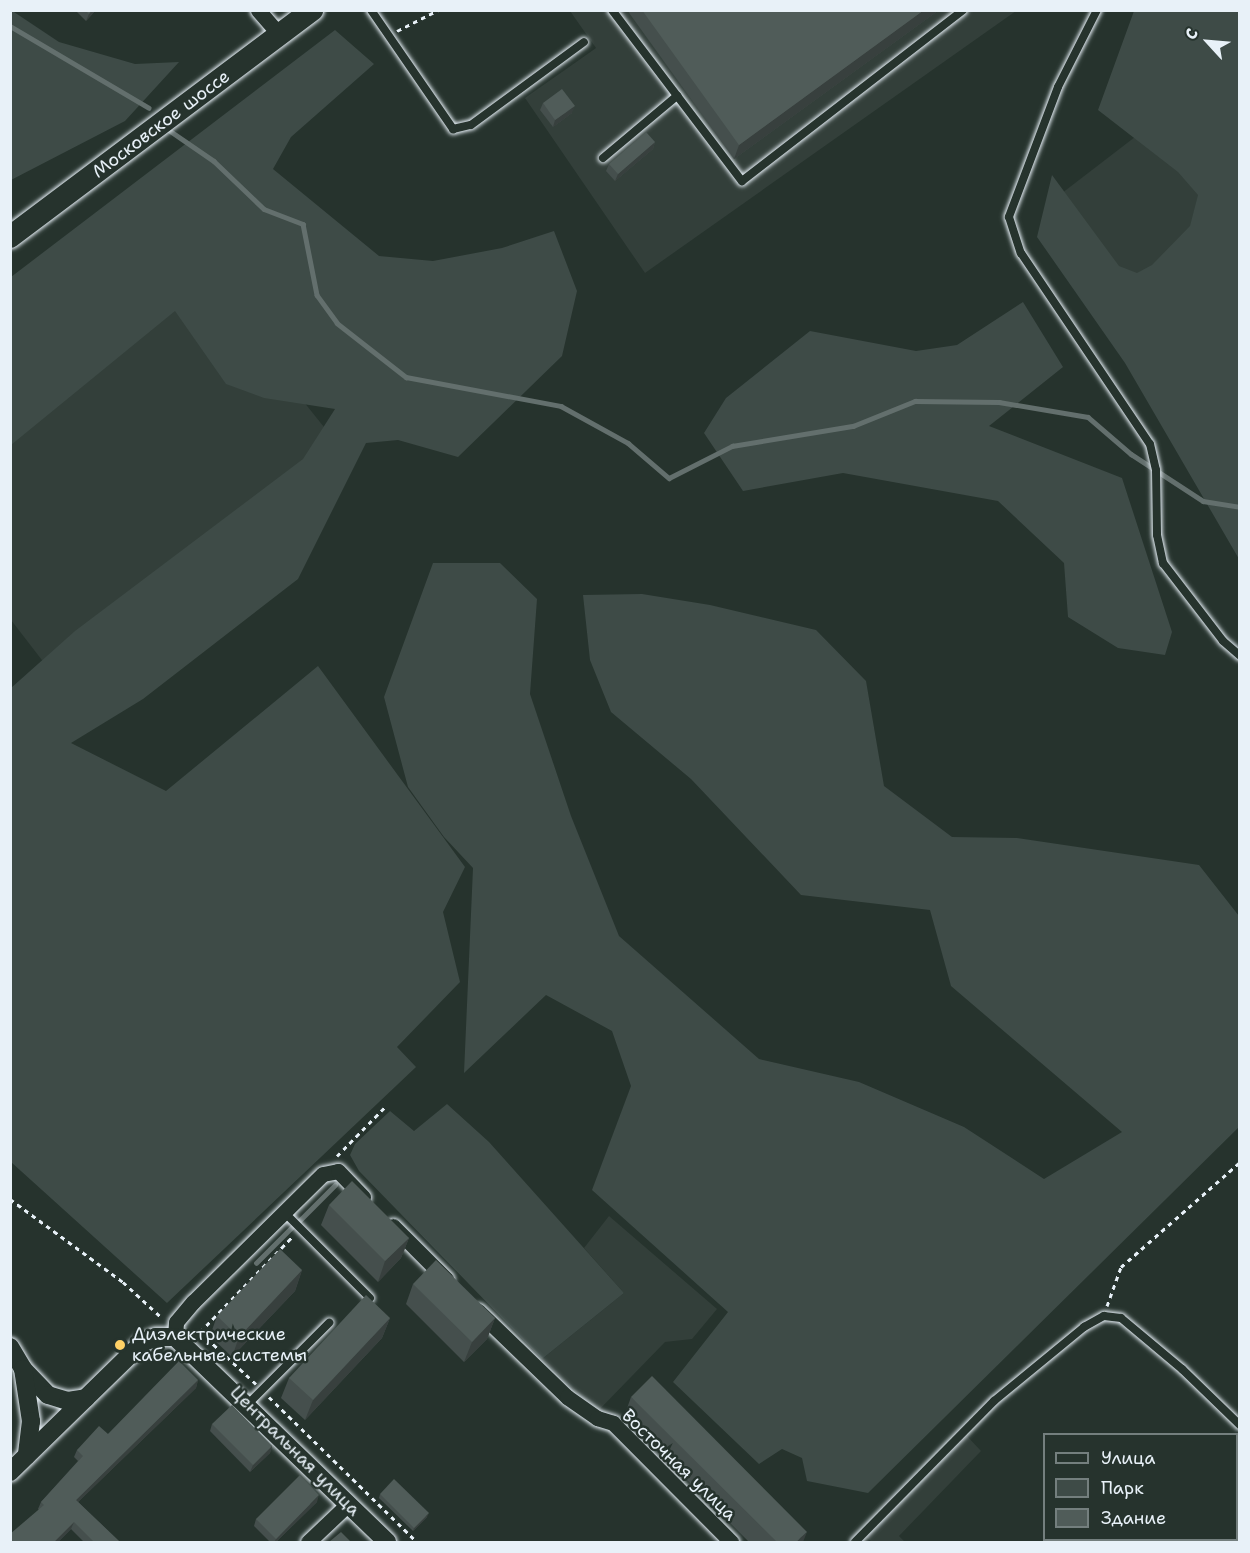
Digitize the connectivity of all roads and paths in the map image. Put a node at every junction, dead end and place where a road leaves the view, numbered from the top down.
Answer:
1 (258, 10) edge
2 (312, 10) edge
3 (371, 10) edge
4 (438, 10) edge
5 (612, 10) edge
6 (963, 10) edge
7 (1097, 10) edge
8 (388, 34) junction
9 (280, 35) junction
10 (584, 42) dead end
11 (677, 96) junction
12 (603, 158) dead end
13 (10, 237) edge
14 (1239, 656) edge
15 (386, 1106) dead end
16 (1239, 1162) edge
17 (334, 1171) junction
18 (10, 1199) edge
19 (283, 1211) junction
20 (300, 1228) junction
21 (370, 1298) edge
22 (1104, 1316) junction
23 (329, 1323) dead end
24 (175, 1337) junction
25 (10, 1347) edge
26 (23, 1369) junction
27 (262, 1390) junction
28 (86, 1398) junction
29 (248, 1404) junction
30 (1239, 1425) edge
31 (27, 1456) junction
32 (10, 1473) edge
33 (348, 1504) junction
34 (859, 1541) edge
35 (308, 1542) edge
36 (387, 1542) edge
37 (417, 1542) edge
38 (731, 1542) edge

1 - 9 street
2 - 9 main road, Московское шоссе
3 - 8 lane
4 - 8 path
5 - 11 lane
6 - 11 lane
7 - 14 lane
8 - 10 lane
9 - 13 main road, Московское шоссе
11 - 12 lane
15 - 17 path
16 - 22 path
17 - 19 street
17 - 38 street, Восточная улица
18 - 24 path
19 - 20 lane
19 - 24 street
20 - 21 lane
20 - 27 path
22 - 30 lane
22 - 34 lane
23 - 27 lane
24 - 28 street
24 - 29 street, Центральная улица
25 - 26 street
26 - 28 street
26 - 31 street
27 - 29 lane
27 - 37 path
28 - 31 street
29 - 33 street, Центральная улица
31 - 32 street
33 - 35 street
33 - 36 street, Центральная улица

